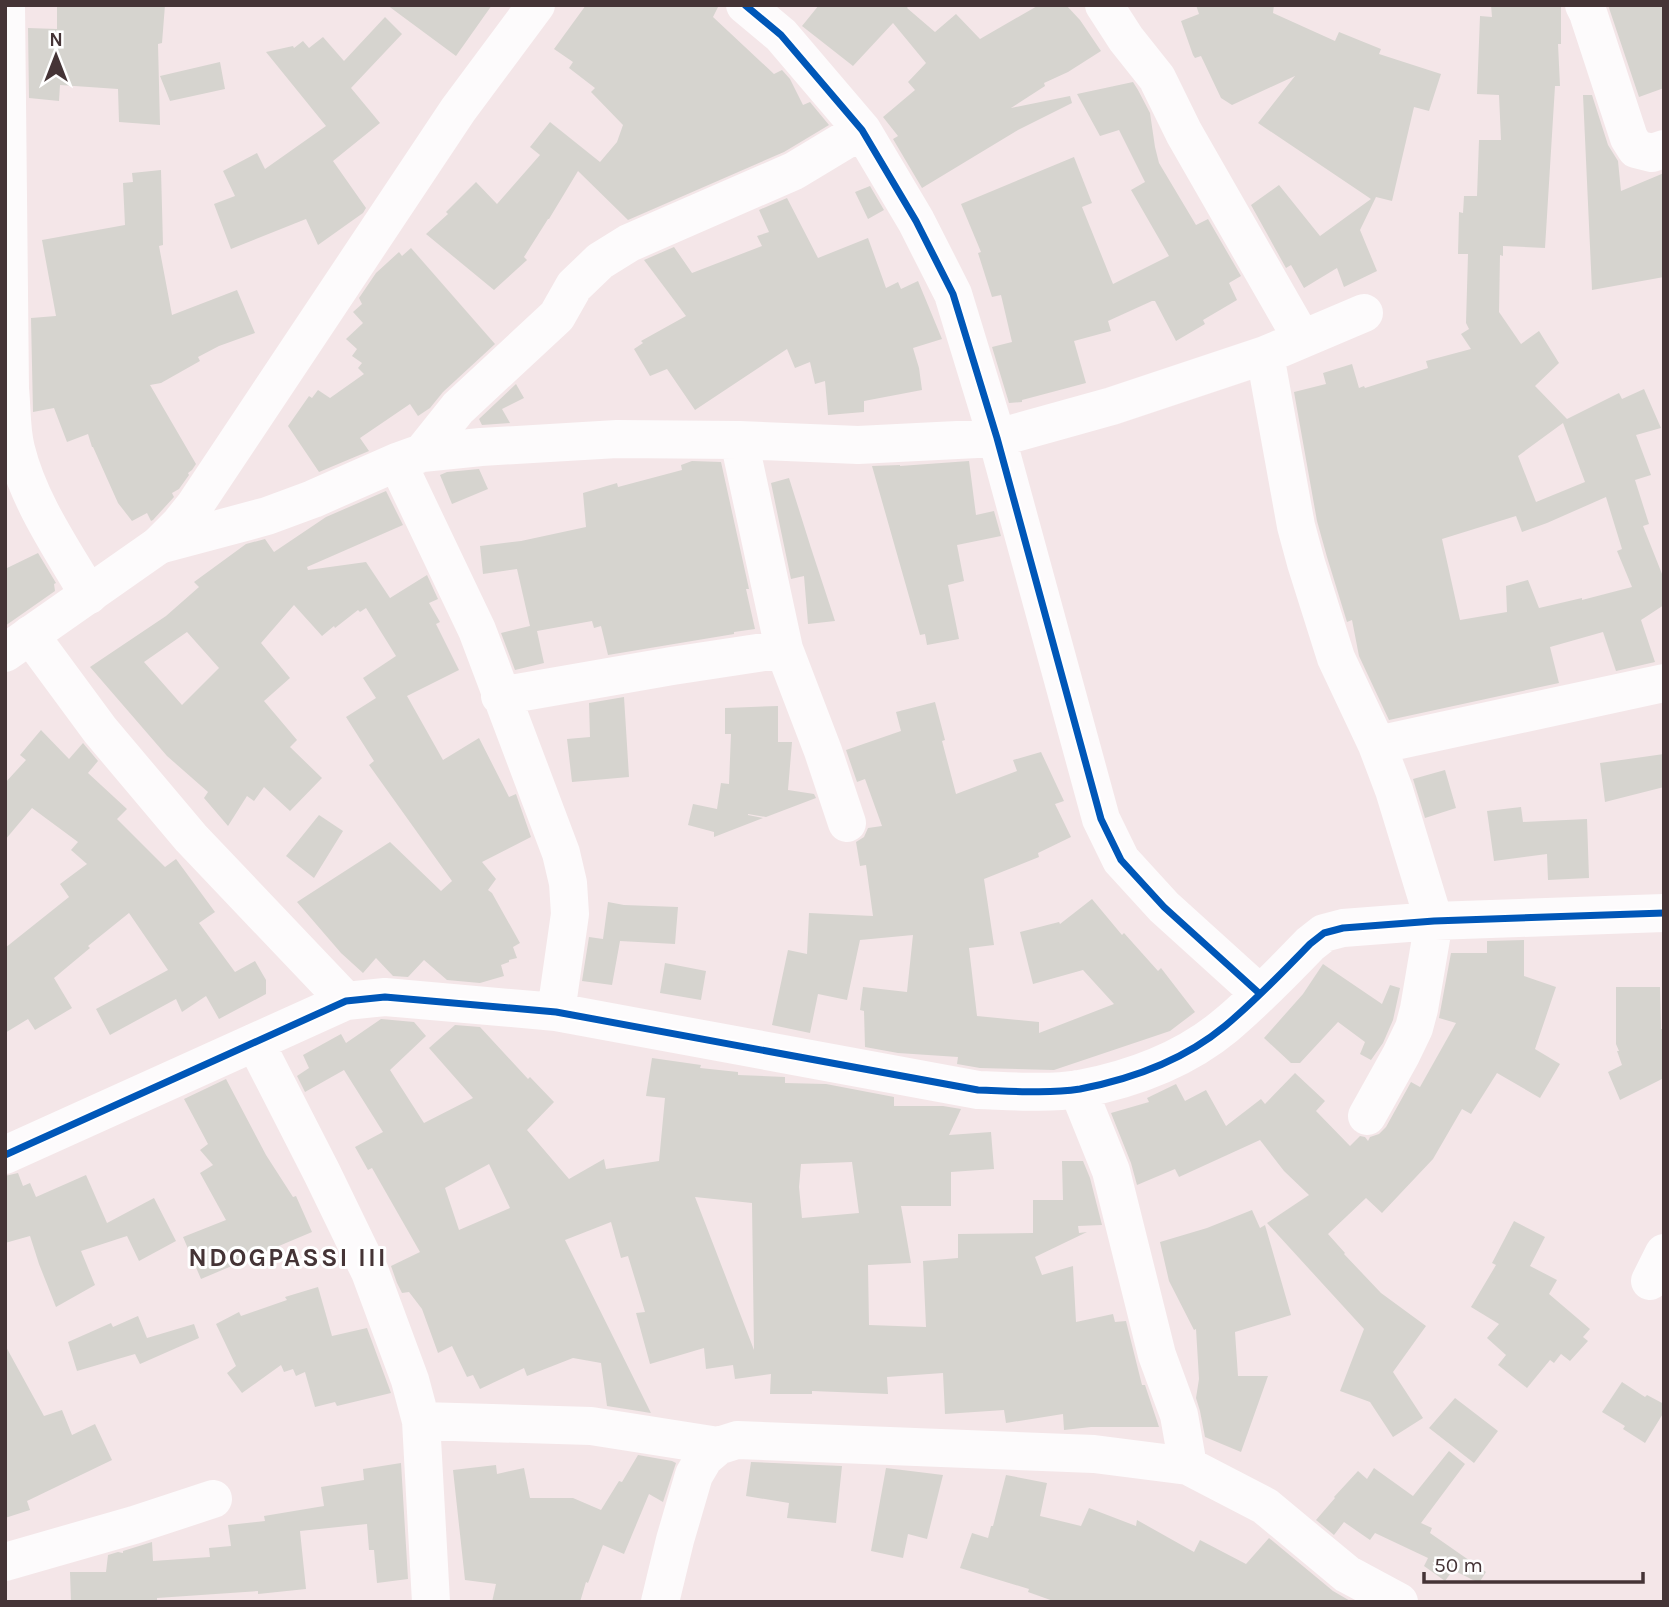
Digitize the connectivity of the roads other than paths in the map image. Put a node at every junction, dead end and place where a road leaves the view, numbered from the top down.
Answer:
1 (6, 5) edge
2 (536, 5) edge
3 (746, 5) edge
4 (1104, 5) edge
5 (1584, 5) edge
6 (862, 130) junction
7 (1664, 149) edge
8 (1364, 313) dead end
9 (1301, 339) junction
10 (1265, 355) junction
11 (997, 438) junction
12 (739, 440) junction
13 (409, 457) junction
14 (159, 545) junction
15 (89, 595) junction
16 (18, 644) edge
17 (784, 649) junction
18 (1664, 683) edge
19 (500, 696) junction
20 (1377, 745) junction
21 (848, 823) dead end
22 (1664, 913) edge
23 (1434, 921) junction
24 (1260, 994) junction
25 (346, 1001) junction
26 (556, 1012) junction
27 (255, 1042) junction
28 (1078, 1089) junction
29 (1367, 1116) dead end
30 (5, 1155) edge
31 (421, 1421) junction
32 (718, 1446) junction
33 (1188, 1466) junction
34 (213, 1499) dead end
35 (5, 1562) edge
36 (431, 1602) edge
37 (660, 1602) edge
38 (1399, 1602) edge

1 - 15 street
2 - 14 street
3 - 6 street
4 - 9 street
5 - 7 street
6 - 11 street
6 - 13 street
8 - 9 street
9 - 10 street
10 - 11 street
10 - 20 street
11 - 12 street
11 - 24 street
12 - 13 street
12 - 17 street
13 - 14 street
13 - 19 street
14 - 15 street
15 - 16 street
16 - 25 street
17 - 19 street
17 - 21 street
18 - 20 street
19 - 26 street
20 - 23 street
22 - 23 street
23 - 24 street
23 - 29 street
24 - 28 street
25 - 26 street
25 - 27 street
26 - 28 street
27 - 30 street
27 - 31 street
28 - 33 street
31 - 32 street
31 - 36 street
32 - 33 street
32 - 37 street
33 - 38 street
34 - 35 street

